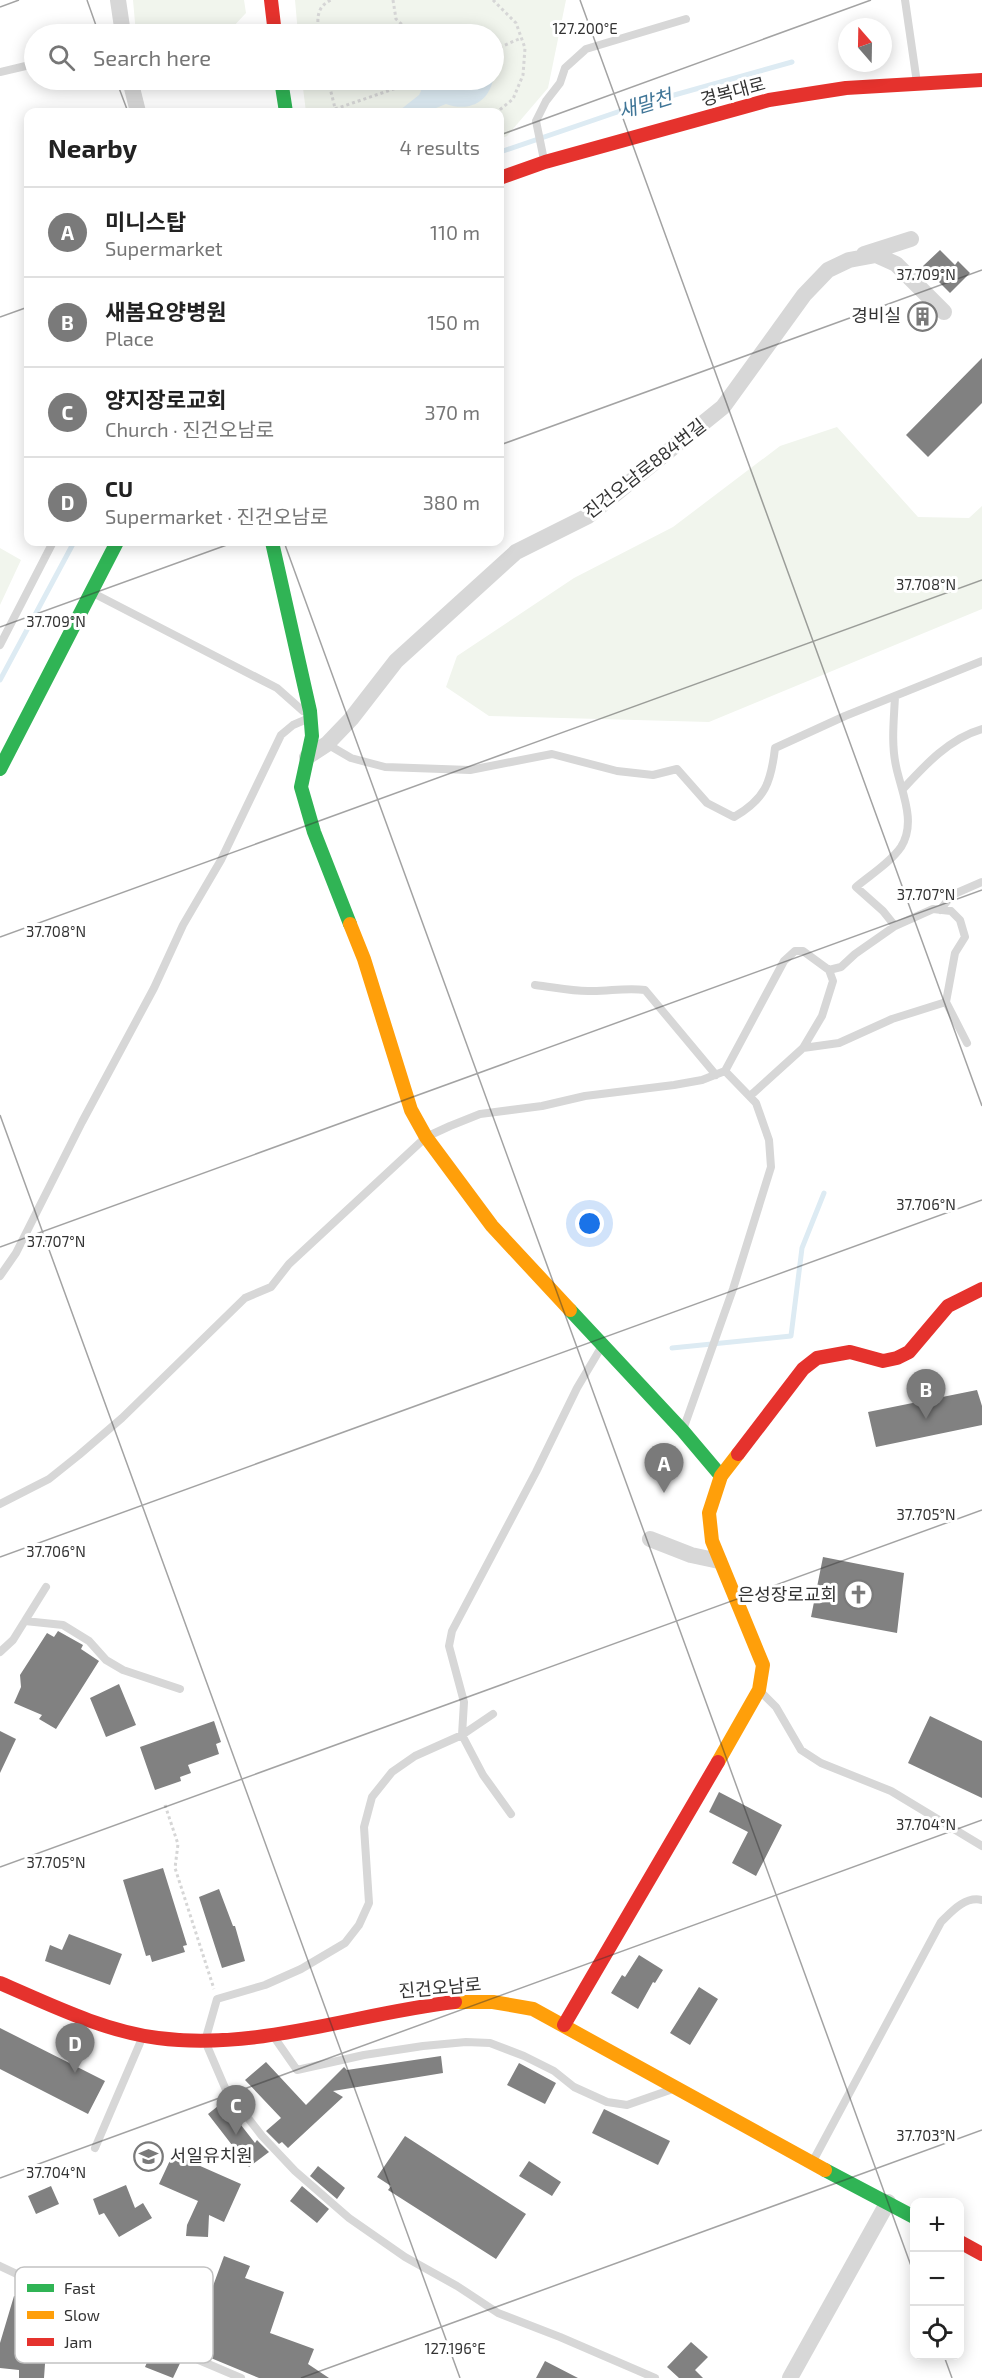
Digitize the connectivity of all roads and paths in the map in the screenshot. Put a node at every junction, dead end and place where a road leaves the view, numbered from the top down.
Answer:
1 (118, 0) edge
2 (271, 0) edge
3 (331, 0) edge
4 (393, 0) edge
5 (493, 0) edge
6 (905, 0) edge
7 (686, 19) dead end
8 (122, 24) edge
9 (272, 24) edge
10 (320, 24) edge
11 (401, 24) edge
12 (521, 38) junction
13 (504, 46) edge
14 (24, 66) edge
15 (0, 72) edge
16 (982, 80) edge
17 (917, 83) junction
18 (132, 90) edge
19 (282, 90) edge
20 (331, 90) edge
21 (393, 90) edge
22 (137, 108) edge
23 (285, 108) edge
24 (335, 108) edge
25 (344, 108) edge
26 (502, 108) edge
27 (545, 162) junction
28 (504, 177) edge
29 (911, 239) dead end
30 (849, 260) junction
31 (944, 312) dead end
32 (51, 546) edge
33 (115, 546) edge
34 (273, 546) edge
35 (91, 592) junction
36 (0, 645) edge
37 (982, 661) edge
38 (895, 696) junction
39 (310, 718) junction
40 (982, 729) edge
41 (327, 744) junction
42 (307, 757) junction
43 (0, 769) edge
44 (903, 789) junction
45 (982, 882) edge
46 (940, 910) junction
47 (895, 926) junction
48 (829, 970) junction
49 (535, 985) dead end
50 (946, 1002) junction
51 (967, 1043) dead end
52 (803, 1048) junction
53 (725, 1071) junction
54 (716, 1075) junction
55 (750, 1096) junction
56 (426, 1137) junction
57 (0, 1276) edge
58 (982, 1289) edge
59 (603, 1345) junction
60 (683, 1431) junction
61 (721, 1476) junction
62 (0, 1504) edge
63 (650, 1539) dead end
64 (719, 1561) junction
65 (46, 1587) dead end
66 (25, 1621) junction
67 (0, 1652) edge
68 (180, 1689) dead end
69 (759, 1690) junction
70 (493, 1714) dead end
71 (462, 1735) junction
72 (165, 1806) dead end
73 (512, 1814) dead end
74 (982, 1846) edge
75 (982, 1900) edge
76 (0, 1983) edge
77 (217, 1999) junction
78 (564, 2025) junction
79 (272, 2034) junction
80 (143, 2036) junction
81 (205, 2041) junction
82 (678, 2087) junction
83 (95, 2148) dead end
84 (812, 2163) junction
85 (888, 2202) junction
86 (910, 2214) edge
87 (964, 2244) edge
88 (982, 2254) edge
89 (0, 2266) edge
90 (15, 2273) edge
91 (206, 2363) edge
92 (242, 2378) edge
93 (655, 2378) edge
94 (790, 2378) edge

1 - 8 street
2 - 9 street
3 - 10 path
4 - 11 path
5 - 12 path
6 - 17 lane
7 - 27 lane
12 - 13 path
12 - 26 path
14 - 15 lane
16 - 17 street, 경복대로
17 - 27 street, 경복대로
18 - 22 street
19 - 23 street
20 - 24 path
21 - 25 path
27 - 28 street, 경복대로
29 - 30 street
30 - 31 street, 진건오남로884번길
30 - 41 street, 진건오남로884번길
32 - 36 lane
33 - 35 street
34 - 39 street
35 - 39 lane
35 - 43 street
37 - 38 lane
38 - 41 lane
38 - 44 lane
39 - 42 street
39 - 57 lane
40 - 44 lane
41 - 42 street, 진건오남로884번길
42 - 56 street
44 - 47 lane
45 - 46 lane
46 - 47 lane
46 - 50 lane
47 - 48 lane
48 - 52 lane
48 - 53 lane
49 - 54 lane
50 - 51 lane
50 - 52 lane
52 - 55 lane
53 - 54 lane
53 - 55 lane
54 - 56 lane
55 - 60 lane
56 - 59 street
56 - 62 lane
58 - 61 street
59 - 60 street
59 - 71 lane
60 - 61 street
61 - 64 street
63 - 64 street
64 - 69 street
65 - 66 lane
66 - 67 lane
66 - 68 lane
69 - 74 lane
69 - 78 street
70 - 71 lane
71 - 73 lane
71 - 77 lane
72 - 77 path
75 - 84 lane
76 - 80 street, 진건오남로
77 - 81 lane
78 - 79 street, 진건오남로
78 - 82 street, 진건오남로
79 - 81 street, 진건오남로
79 - 82 lane
80 - 81 street, 진건오남로
80 - 83 lane
81 - 93 lane
82 - 84 street, 진건오남로
84 - 85 street, 진건오남로
85 - 86 street, 진건오남로
85 - 94 street
87 - 88 street
89 - 90 lane
91 - 92 lane

